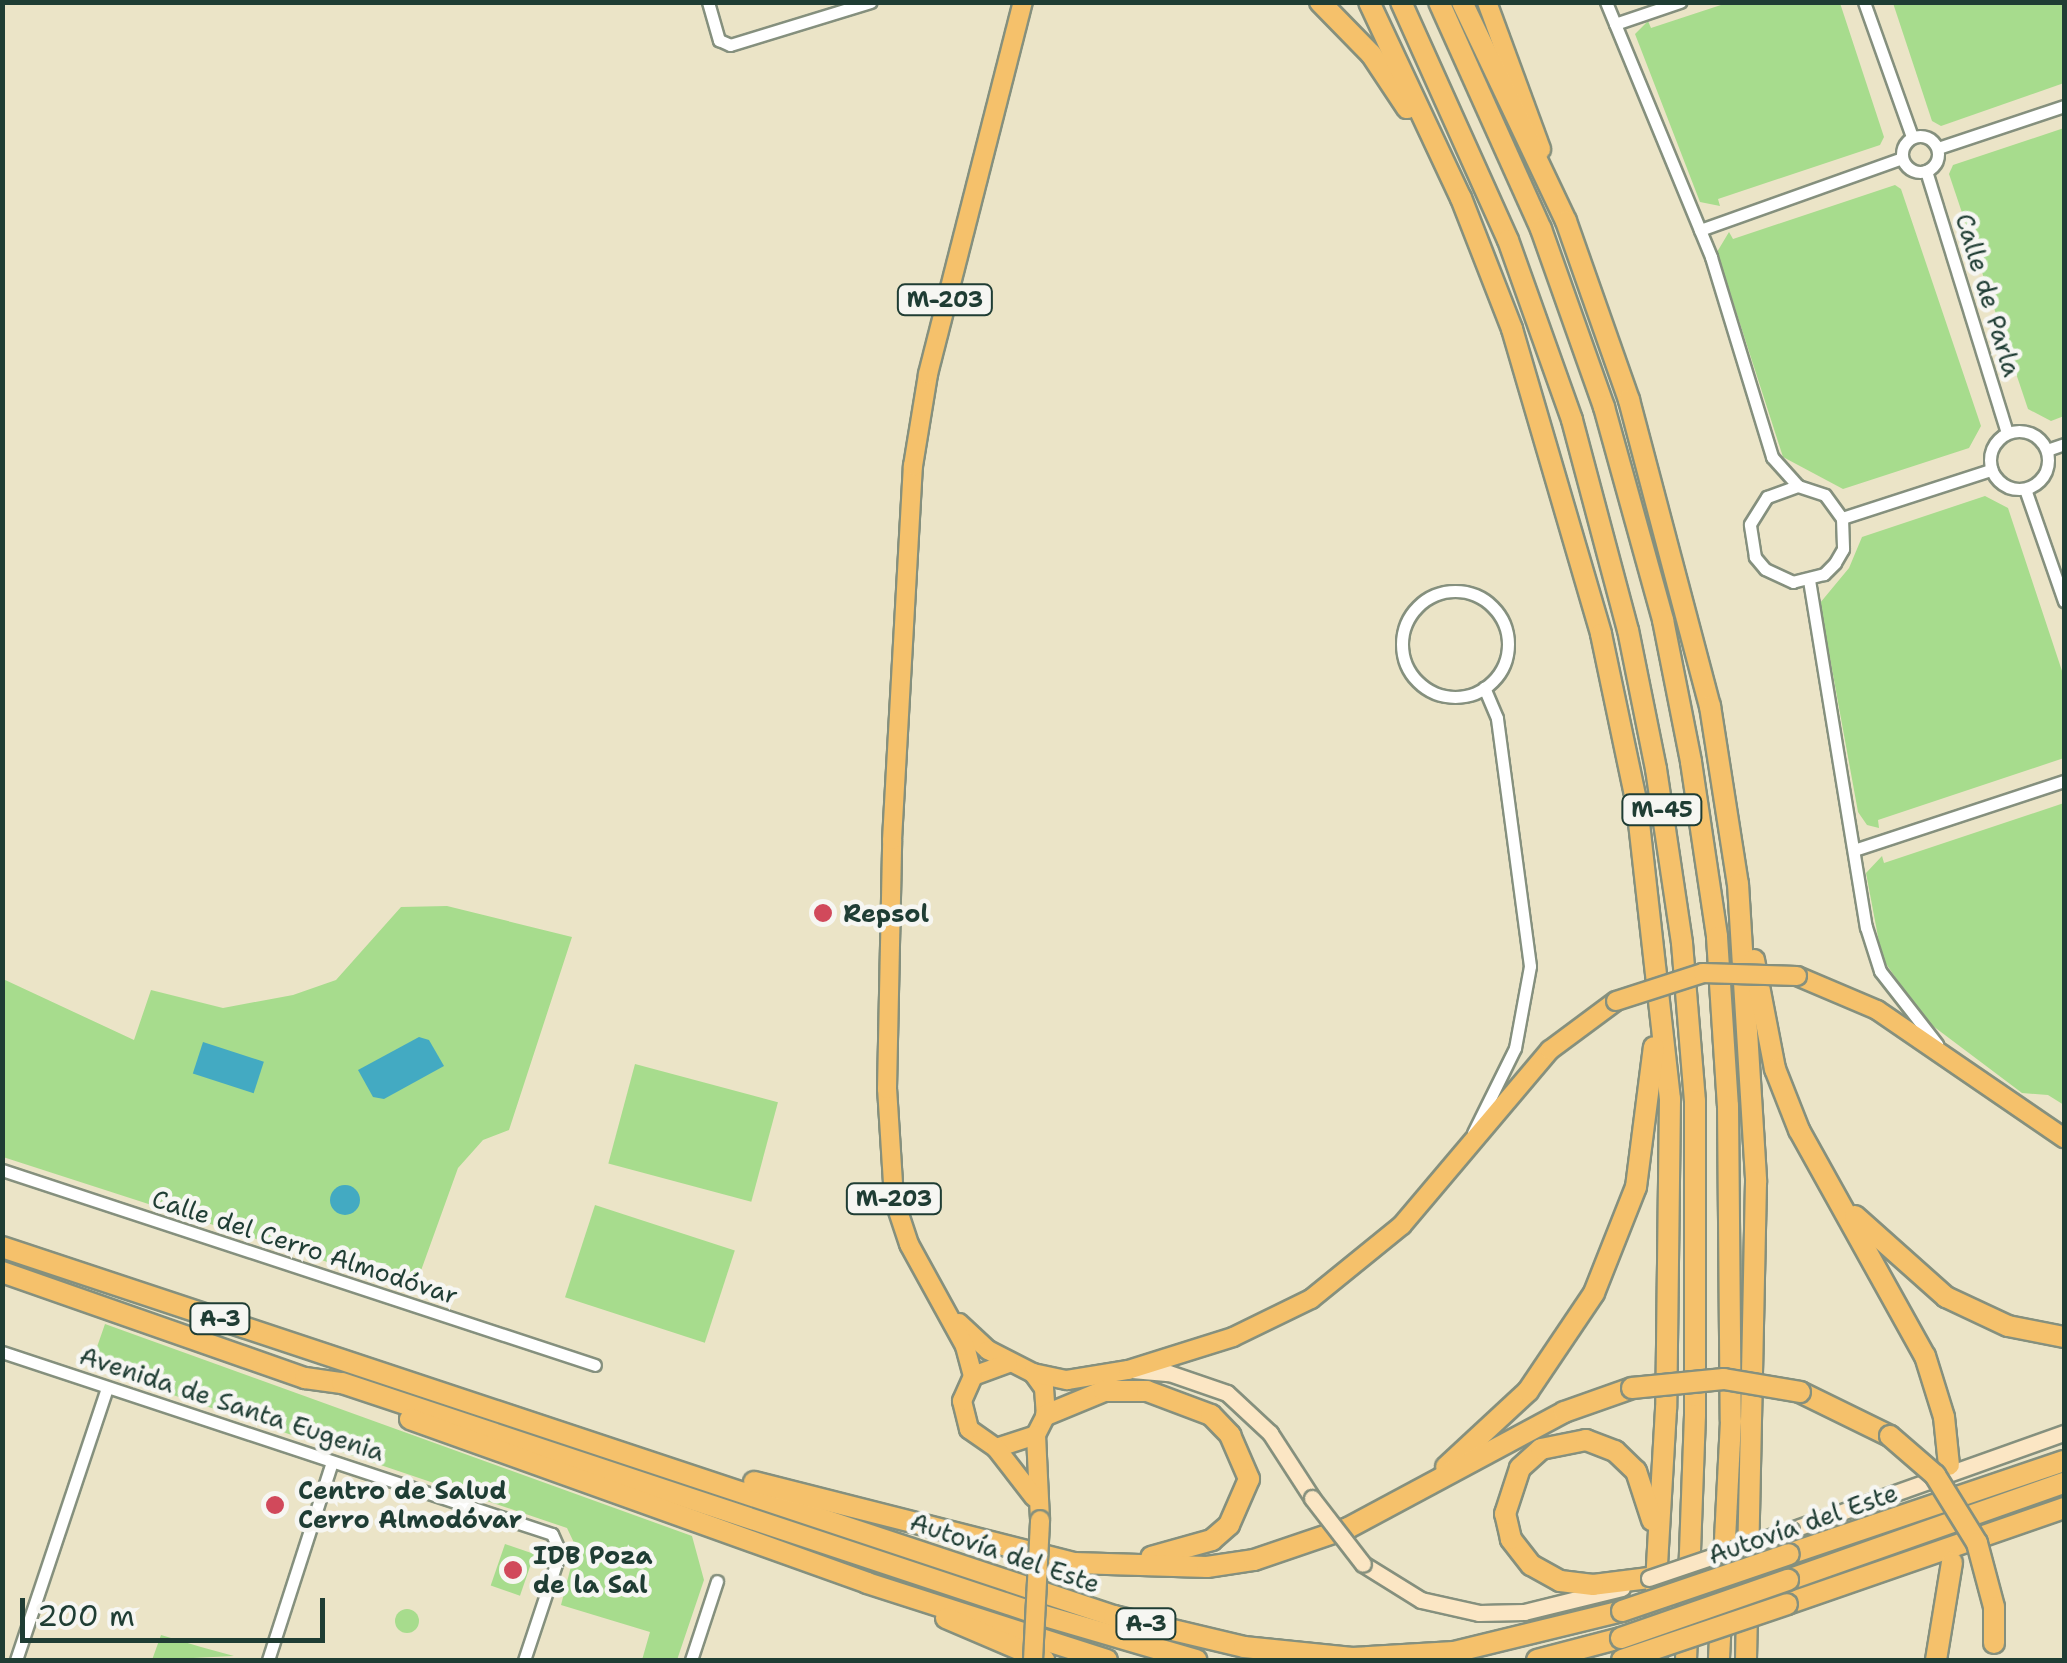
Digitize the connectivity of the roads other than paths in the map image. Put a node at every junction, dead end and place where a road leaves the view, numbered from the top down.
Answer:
1 (708, 2) edge
2 (871, 2) edge
3 (1023, 2) edge
4 (1320, 2) edge
5 (1369, 2) edge
6 (1390, 2) edge
7 (1401, 2) edge
8 (1439, 2) edge
9 (1462, 2) edge
10 (1487, 2) edge
11 (1606, 2) edge
12 (1680, 2) edge
13 (1864, 2) edge
14 (1615, 24) junction
15 (2064, 106) edge
16 (1912, 137) junction
17 (1938, 148) junction
18 (1902, 158) junction
19 (1926, 171) junction
20 (1461, 198) junction
21 (1566, 220) junction
22 (1700, 230) junction
23 (1512, 329) junction
24 (2007, 433) junction
25 (2064, 444) edge
26 (2047, 450) junction
27 (1992, 470) junction
28 (1798, 486) junction
29 (2025, 488) junction
30 (1842, 518) junction
31 (1809, 580) junction
32 (2064, 602) edge
33 (1484, 688) junction
34 (2064, 780) edge
35 (1854, 850) junction
36 (1738, 884) junction
37 (1657, 965) junction
38 (1947, 1054) junction
39 (1670, 1099) junction
40 (1471, 1137) junction
41 (2064, 1138) edge
42 (2, 1170) edge
43 (1756, 1182) junction
44 (1829, 1183) junction
45 (2, 1247) edge
46 (2, 1272) edge
47 (948, 1312) junction
48 (2064, 1337) edge
49 (2, 1352) edge
50 (1008, 1363) junction
51 (595, 1365) dead end
52 (1128, 1370) junction
53 (1033, 1374) junction
54 (973, 1376) junction
55 (305, 1378) junction
56 (108, 1388) junction
57 (1046, 1414) junction
58 (1696, 1415) junction
59 (1731, 1422) junction
60 (2064, 1433) edge
61 (1036, 1435) junction
62 (996, 1448) junction
63 (2064, 1461) edge
64 (332, 1462) junction
65 (1949, 1465) dead end
66 (687, 1472) junction
67 (2064, 1483) edge
68 (1406, 1500) junction
69 (2064, 1508) edge
70 (1038, 1511) junction
71 (968, 1537) junction
72 (1952, 1562) dead end
73 (717, 1581) dead end
74 (1653, 1581) junction
75 (867, 1583) junction
76 (1993, 1652) edge
77 (16, 1660) edge
78 (268, 1660) edge
79 (524, 1660) edge
80 (691, 1660) edge
81 (1033, 1660) edge
82 (1044, 1660) edge
83 (1107, 1660) edge
84 (1196, 1660) edge
85 (1536, 1660) edge
86 (1622, 1660) edge
87 (1657, 1660) edge
88 (1686, 1660) edge
89 (1720, 1660) edge
90 (1746, 1660) edge
91 (1936, 1660) edge

1 - 2 street
3 - 47 main road, M-203
4 - 23 highway
5 - 20 highway
6 - 20 highway
7 - 58 highway, M-45
8 - 59 highway, M-45
9 - 21 highway
10 - 21 main road
11 - 14 street
12 - 14 street
13 - 16 street
14 - 22 street
15 - 17 street
16 - 17 street
16 - 18 street
17 - 19 street
18 - 19 street
18 - 22 street
19 - 24 street, Calle de Parla
20 - 23 highway
21 - 36 highway
22 - 28 street
23 - 37 highway
24 - 26 street
24 - 27 street
25 - 26 street
26 - 29 street
27 - 29 street
27 - 30 street
28 - 30 street
28 - 31 street
29 - 32 street
30 - 31 street
31 - 35 street
33 - 33 street
33 - 40 street
34 - 35 street
35 - 38 street
36 - 43 highway
36 - 44 highway
37 - 39 highway
37 - 68 highway
38 - 40 main road, bridge
38 - 41 main road
39 - 58 highway
39 - 74 highway
40 - 52 main road
42 - 51 street, Calle del Cerro Almodóvar
43 - 59 highway
43 - 90 highway
44 - 48 highway
44 - 65 highway
45 - 66 highway, Autovía del Este / A-3
46 - 55 highway, Autovía del Este / A-3
47 - 50 main road, M-203
47 - 54 main road, M-203
49 - 56 street, Avenida de Santa Eugenia
50 - 53 main road, M-203
50 - 54 main road
52 - 53 main road
52 - 74 main road, bridge
53 - 57 main road
54 - 62 main road
55 - 75 highway
55 - 84 highway, Autovía del Este / A-3
56 - 64 street, Avenida de Santa Eugenia
56 - 77 street
57 - 61 main road
57 - 71 highway
58 - 88 highway, M-45
59 - 89 highway, M-45
60 - 74 main road, bridge
61 - 62 main road
61 - 70 main road
62 - 70 main road
63 - 66 highway, Autovía del Este / A-3, bridge
64 - 78 street
64 - 79 street, Avenida de Santa Eugenia
66 - 71 highway
67 - 85 highway, Autovía del Este, bridge
68 - 71 highway
68 - 76 highway, bridge
69 - 86 highway, bridge
70 - 81 main road, bridge
72 - 91 highway
73 - 80 street
74 - 74 highway
74 - 87 highway
75 - 82 highway
75 - 83 highway

